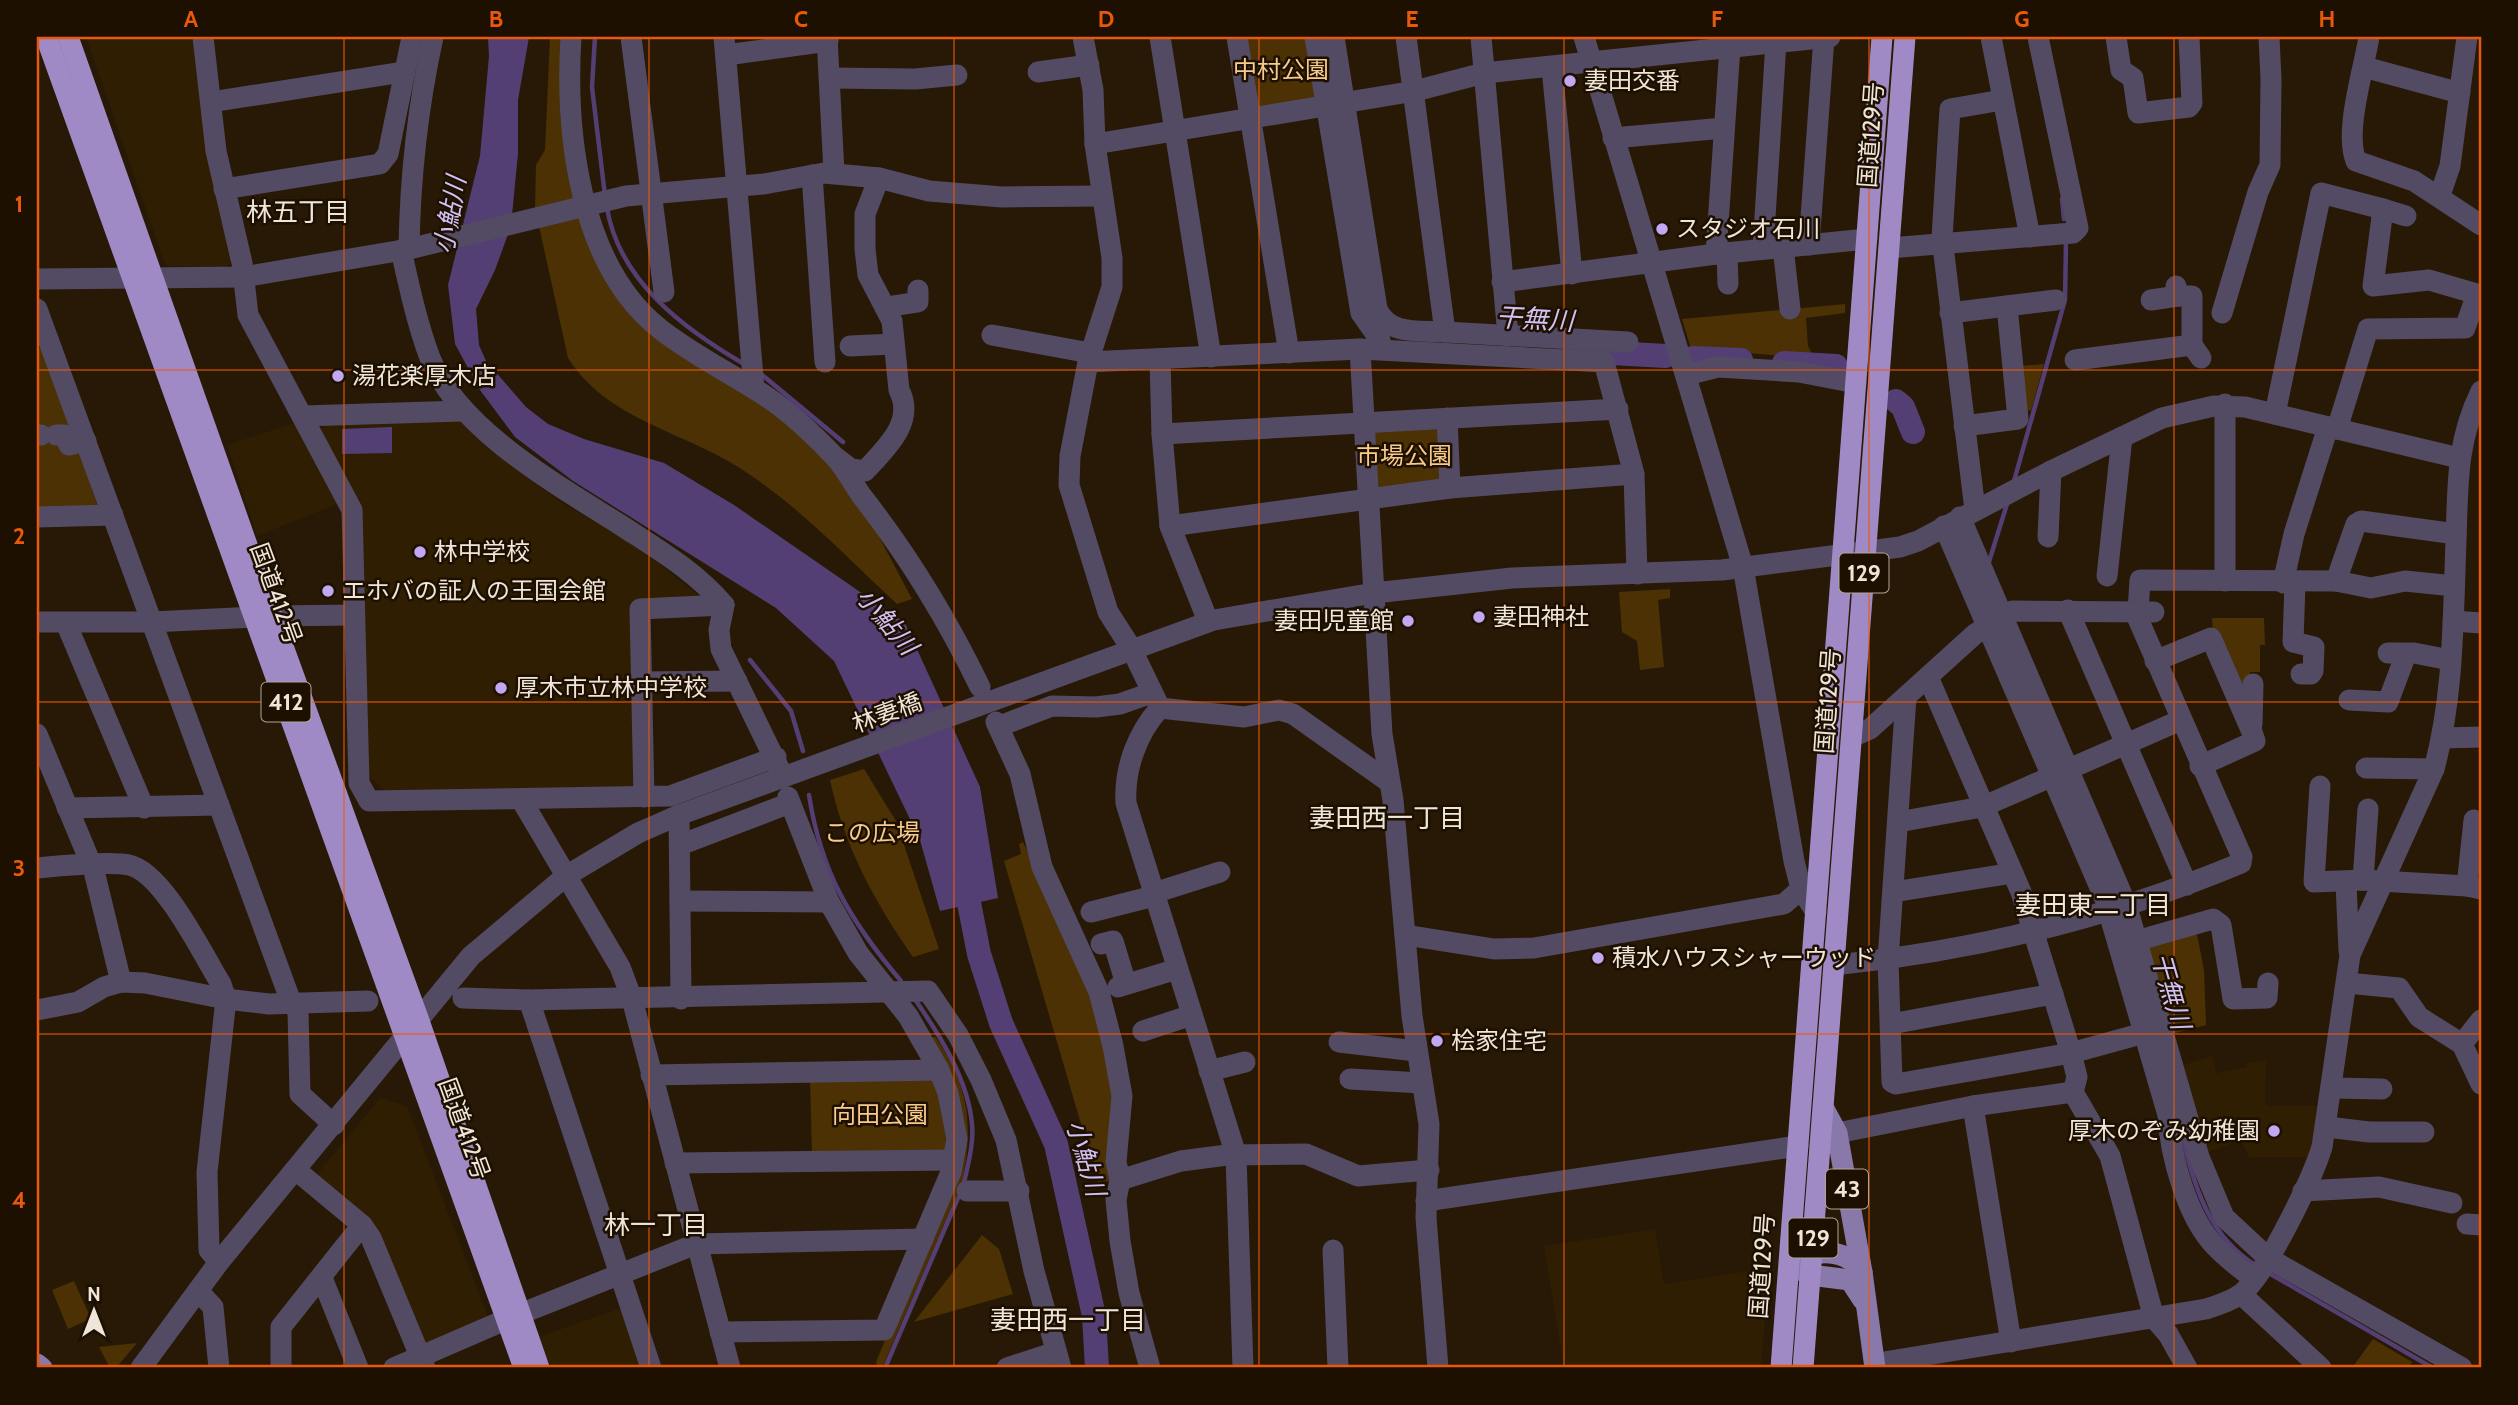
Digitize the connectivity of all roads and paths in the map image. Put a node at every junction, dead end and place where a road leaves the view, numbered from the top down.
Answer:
1 (46, 37) edge
2 (68, 37) edge
3 (203, 37) edge
4 (412, 37) edge
5 (433, 37) edge
6 (571, 37) edge
7 (631, 37) edge
8 (1083, 37) edge
9 (1160, 37) edge
10 (1237, 37) edge
11 (1315, 37) edge
12 (1334, 37) edge
13 (1406, 37) edge
14 (1480, 37) edge
15 (1584, 37) edge
16 (1824, 37) edge
17 (1830, 37) edge
18 (1882, 37) edge
19 (1905, 37) edge
20 (1991, 37) edge
21 (2038, 37) edge
22 (2116, 37) edge
23 (2189, 37) edge
24 (2269, 37) edge
25 (2369, 37) edge
26 (2467, 37) edge
27 (827, 39) edge
28 (1776, 42) junction
29 (725, 46) edge
30 (1730, 47) junction
31 (1591, 61) junction
32 (1089, 65) junction
33 (2364, 67) junction
34 (1552, 68) junction
35 (404, 70) junction
36 (1038, 72) dead end
37 (1484, 73) junction
38 (957, 75) dead end
39 (830, 78) junction
40 (424, 80) junction
41 (1415, 91) junction
42 (2460, 93) junction
43 (2002, 100) junction
44 (211, 102) junction
45 (1335, 104) junction
46 (1250, 119) junction
47 (1724, 128) junction
48 (1175, 130) junction
49 (1613, 138) junction
50 (1095, 144) junction
51 (823, 174) junction
52 (879, 178) junction
53 (736, 187) junction
54 (225, 189) junction
55 (651, 194) junction
56 (1100, 195) junction
57 (2440, 195) junction
58 (600, 202) junction
59 (2383, 209) junction
60 (2406, 216) dead end
61 (2481, 225) edge
62 (2030, 237) junction
63 (1867, 239) junction
64 (1809, 245) junction
65 (1944, 245) junction
66 (413, 248) junction
67 (1773, 248) junction
68 (1889, 248) junction
69 (1721, 253) junction
70 (1651, 262) junction
71 (1572, 274) junction
72 (243, 277) junction
73 (143, 278) junction
74 (37, 279) edge
75 (1502, 282) junction
76 (1728, 284) dead end
77 (918, 290) dead end
78 (664, 292) dead end
79 (2056, 300) dead end
80 (2151, 300) dead end
81 (2007, 306) junction
82 (886, 307) junction
83 (37, 309) edge
84 (1790, 309) dead end
85 (1950, 313) junction
86 (2222, 313) dead end
87 (1373, 318) junction
88 (1445, 332) junction
89 (992, 335) dead end
90 (41, 336) edge
91 (1508, 336) junction
92 (1628, 342) dead end
93 (894, 344) junction
94 (850, 346) dead end
95 (1360, 349) junction
96 (1387, 349) junction
97 (1289, 353) junction
98 (1089, 357) junction
99 (1211, 357) junction
100 (1160, 359) junction
101 (2074, 360) dead end
102 (825, 362) dead end
103 (753, 375) junction
104 (1686, 375) junction
105 (1856, 383) junction
106 (2481, 391) edge
107 (2225, 404) junction
108 (1618, 409) junction
109 (462, 411) junction
110 (2275, 414) junction
111 (303, 416) junction
112 (1447, 418) junction
113 (1364, 421) junction
114 (1964, 426) junction
115 (2332, 428) junction
116 (1162, 434) junction
117 (44, 435) edge
118 (2122, 437) junction
119 (86, 441) junction
120 (2459, 458) junction
121 (838, 459) junction
122 (2052, 471) junction
123 (1634, 474) junction
124 (1450, 488) junction
125 (1368, 499) junction
126 (113, 515) junction
127 (37, 517) edge
128 (1960, 518) junction
129 (1170, 526) junction
130 (2456, 534) junction
131 (2048, 537) dead end
132 (1865, 552) junction
133 (1844, 555) junction
134 (1743, 567) junction
135 (1637, 574) junction
136 (2107, 576) dead end
137 (2225, 581) junction
138 (2336, 581) junction
139 (2289, 583) junction
140 (2454, 586) junction
141 (1374, 593) junction
142 (724, 605) junction
143 (2068, 610) junction
144 (2142, 612) junction
145 (354, 615) junction
146 (264, 616) junction
147 (1995, 620) junction
148 (1208, 621) junction
149 (2453, 621) junction
150 (37, 622) edge
151 (66, 622) junction
152 (151, 622) junction
153 (2481, 623) edge
154 (1131, 648) junction
155 (2450, 660) junction
156 (2155, 661) junction
157 (2308, 676) dead end
158 (1928, 677) junction
159 (737, 681) junction
160 (642, 682) junction
161 (2253, 684) dead end
162 (981, 687) dead end
163 (1906, 697) junction
164 (1155, 700) junction
165 (2361, 703) dead end
166 (2181, 720) junction
167 (2252, 732) junction
168 (37, 734) edge
169 (1852, 737) junction
170 (2481, 737) edge
171 (2442, 738) junction
172 (2125, 745) junction
173 (43, 765) edge
174 (2200, 766) junction
175 (2366, 768) dead end
176 (2434, 769) junction
177 (2061, 772) junction
178 (1389, 782) junction
179 (2320, 786) dead end
180 (644, 797) junction
181 (522, 800) junction
182 (219, 805) junction
183 (1982, 807) junction
184 (67, 808) junction
185 (144, 808) junction
186 (679, 815) junction
187 (2372, 818) dead end
188 (1898, 822) junction
189 (2470, 828) dead end
190 (680, 845) junction
191 (92, 866) junction
192 (37, 868) edge
193 (1220, 872) dead end
194 (2012, 873) junction
195 (566, 876) junction
196 (2364, 882) junction
197 (2187, 885) junction
198 (2474, 887) edge
199 (1801, 888) junction
200 (1893, 892) junction
201 (1154, 895) junction
202 (680, 901) junction
203 (829, 902) junction
204 (2117, 907) junction
205 (1091, 912) dead end
206 (1816, 912) junction
207 (2035, 932) junction
208 (1405, 935) junction
209 (1113, 941) dead end
210 (2136, 941) junction
211 (2350, 955) junction
212 (1888, 960) junction
213 (1834, 965) junction
214 (1177, 969) junction
215 (121, 982) junction
216 (2347, 983) junction
217 (890, 994) junction
218 (2053, 994) junction
219 (2268, 997) dead end
220 (463, 998) dead end
221 (226, 999) junction
222 (632, 999) junction
223 (681, 999) junction
224 (529, 1000) junction
225 (368, 1001) dead end
226 (291, 1002) junction
227 (37, 1010) edge
228 (1192, 1015) junction
229 (418, 1018) junction
230 (2481, 1020) edge
231 (1891, 1024) junction
232 (1143, 1031) dead end
233 (2144, 1033) junction
234 (403, 1038) junction
235 (1339, 1042) dead end
236 (2462, 1044) junction
237 (1416, 1051) junction
238 (2071, 1053) junction
239 (1245, 1062) dead end
240 (939, 1070) junction
241 (1209, 1071) junction
242 (651, 1075) junction
243 (1350, 1079) dead end
244 (1422, 1083) junction
245 (2481, 1084) edge
246 (2333, 1088) junction
247 (2382, 1089) dead end
248 (2073, 1092) junction
249 (1973, 1106) junction
250 (1824, 1109) junction
251 (334, 1125) junction
252 (2327, 1127) junction
253 (2424, 1132) dead end
254 (1837, 1133) junction
255 (1798, 1146) junction
256 (1236, 1155) junction
257 (953, 1160) junction
258 (675, 1163) junction
259 (1429, 1170) junction
260 (297, 1171) junction
261 (1120, 1180) junction
262 (967, 1191) dead end
263 (1019, 1191) junction
264 (2303, 1191) junction
265 (1426, 1201) junction
266 (2452, 1203) dead end
267 (362, 1225) junction
268 (923, 1239) junction
269 (696, 1244) junction
270 (1333, 1250) dead end
271 (1812, 1253) junction
272 (219, 1262) junction
273 (1789, 1264) junction
274 (1862, 1272) junction
275 (621, 1273) junction
276 (2257, 1274) junction
277 (1810, 1275) junction
278 (322, 1278) junction
279 (198, 1291) junction
280 (1865, 1306) junction
281 (513, 1317) junction
282 (2154, 1318) junction
283 (720, 1332) junction
284 (2011, 1342) junction
285 (1058, 1360) edge
286 (423, 1362) edge
287 (37, 1364) edge
288 (1019, 1367) edge
289 (42, 1368) edge
290 (141, 1368) edge
291 (219, 1368) edge
292 (281, 1368) edge
293 (358, 1368) edge
294 (394, 1368) edge
295 (524, 1368) edge
296 (540, 1368) edge
297 (651, 1368) edge
298 (730, 1368) edge
299 (1150, 1368) edge
300 (1244, 1368) edge
301 (1338, 1368) edge
302 (1438, 1368) edge
303 (1781, 1368) edge
304 (1803, 1368) edge
305 (1874, 1368) edge
306 (2187, 1368) edge
307 (2321, 1368) edge
308 (2462, 1368) edge

1 - 73 highway, 国道412号 / 412
2 - 73 highway, 国道412号 / 412
3 - 44 street
4 - 35 street
5 - 40 street
6 - 58 street
7 - 55 street
8 - 32 street
9 - 48 street
10 - 46 street
11 - 45 street
12 - 45 street
13 - 41 street
14 - 37 street
15 - 31 street
16 - 17 street
16 - 28 street
16 - 64 street
18 - 63 highway, 国道129号 / 129
19 - 68 highway, 国道129号 / 129
20 - 43 street
21 - 62 street
22 - 23 street
24 - 86 street
25 - 33 street
26 - 42 street
27 - 29 street
27 - 39 street
28 - 30 street
28 - 67 street
29 - 53 street
30 - 31 street
30 - 47 street
31 - 34 street
31 - 49 street
32 - 36 street
32 - 50 street
33 - 42 street
33 - 57 street
34 - 37 street
34 - 71 street
35 - 40 street
35 - 44 street
35 - 54 street
37 - 41 street
37 - 75 street
38 - 39 street
39 - 51 street
40 - 66 street
41 - 45 street
41 - 88 street
42 - 57 street
43 - 62 street
43 - 65 street
44 - 54 street
45 - 46 street
45 - 87 street
46 - 48 street
46 - 97 street
47 - 49 street
47 - 69 street
48 - 50 street
48 - 99 street
49 - 70 street
50 - 56 street
51 - 52 street
51 - 53 street
51 - 102 street
52 - 56 street
52 - 82 street
53 - 55 street
53 - 103 street
54 - 72 street
55 - 58 street
55 - 78 street
56 - 98 street
57 - 61 street
58 - 66 street
58 - 103 street
59 - 60 street
59 - 110 street
59 - 115 street
62 - 65 street
63 - 64 street
63 - 105 highway, 国道129号 / 129
64 - 67 street
65 - 68 street
65 - 85 street
66 - 72 street
66 - 109 street
67 - 69 street
67 - 84 street
68 - 132 highway, 国道129号 / 129
69 - 70 street
69 - 76 street
70 - 71 street
70 - 104 street
71 - 75 street
72 - 73 street
72 - 111 street
73 - 74 street
73 - 146 highway, 国道412号 / 412
75 - 91 street
77 - 82 street
79 - 81 street
80 - 101 street
81 - 85 street
81 - 114 street
82 - 93 street
83 - 90 street
85 - 114 street
87 - 88 street
87 - 96 street
88 - 91 street
89 - 98 street
90 - 119 street
91 - 92 street
93 - 94 street
93 - 121 street
95 - 96 street
95 - 97 street
95 - 113 street
96 - 108 street
97 - 99 street
98 - 100 street
98 - 154 street
99 - 100 street
100 - 116 street
103 - 121 street
104 - 105 street
104 - 134 street
105 - 133 highway, 国道129号 / 129
106 - 120 street
107 - 110 street, 林妻橋
107 - 118 street, 林妻橋
107 - 137 street
108 - 112 street
108 - 123 street
109 - 111 street
109 - 142 street
110 - 115 street, 林妻橋
111 - 145 street
112 - 113 street
112 - 124 street
113 - 116 street
113 - 125 street
114 - 128 street
115 - 120 street, 林妻橋
115 - 139 street
116 - 129 street
117 - 119 street
118 - 122 street, 林妻橋
118 - 136 street
119 - 126 street
120 - 130 street
121 - 162 street
122 - 128 street, 林妻橋
122 - 131 street
123 - 124 street
123 - 135 street
124 - 125 street
125 - 129 street
125 - 141 street
126 - 127 street
126 - 152 street
128 - 132 street, 林妻橋
128 - 147 street
129 - 148 street
130 - 138 street
130 - 140 street
132 - 133 street, 林妻橋
132 - 169 highway, 国道129号 / 129
133 - 134 street, 林妻橋
133 - 206 highway, 国道129号 / 129
134 - 135 street, 林妻橋
134 - 199 street
135 - 141 street, 林妻橋
137 - 139 street
137 - 144 street
138 - 139 street
138 - 140 street
139 - 157 street
140 - 149 street
141 - 148 street, 林妻橋
141 - 178 street
142 - 159 street
142 - 160 street
143 - 144 street
143 - 147 street
143 - 172 street
144 - 156 street
145 - 146 street
145 - 181 street
146 - 152 street
146 - 229 highway, 国道412号 / 412
146 - 234 highway, 国道412号 / 412
147 - 158 street
147 - 177 street
148 - 154 street, 林妻橋
149 - 153 street
149 - 155 street
150 - 151 street
151 - 152 street
151 - 185 street
152 - 182 street
154 - 164 street
154 - 186 street, 林妻橋
155 - 165 street
155 - 171 street
156 - 166 street
156 - 167 street
158 - 163 street
158 - 183 street
159 - 160 street
159 - 180 street
160 - 180 street
161 - 167 street
163 - 169 street
163 - 188 street
164 - 178 street
164 - 201 street
164 - 261 street
166 - 172 street
166 - 174 street
167 - 174 street
168 - 173 street
169 - 213 highway, 国道129号 / 129
170 - 171 street
171 - 176 street
172 - 177 street
172 - 197 street
173 - 184 street
174 - 197 street
175 - 176 street
176 - 196 street
177 - 183 street
177 - 204 street
178 - 208 street
179 - 196 street
180 - 181 street
181 - 195 street
182 - 185 street
182 - 226 street
183 - 188 street
183 - 194 street
184 - 185 street
184 - 191 street
186 - 190 street
186 - 195 street, 林妻橋
187 - 196 street
188 - 200 street
189 - 198 street
190 - 202 street
190 - 203 street
191 - 192 street
191 - 215 street
191 - 221 street
193 - 201 street
194 - 200 street
194 - 207 street
195 - 222 street
195 - 229 street, 林妻橋
196 - 198 street
196 - 211 street
196 - 211 street
197 - 204 street
199 - 206 street
199 - 208 street
200 - 212 street
201 - 205 street
201 - 214 street
202 - 203 street
202 - 223 street
203 - 217 street
204 - 207 street
204 - 210 street
204 - 233 street
206 - 255 highway, 国道129号 / 129
207 - 212 street
207 - 218 street
208 - 237 street
209 - 214 street
210 - 219 street
210 - 276 street
211 - 216 street
212 - 213 street
212 - 231 street
213 - 250 highway, 国道129号 / 129
214 - 228 street
215 - 221 street
215 - 227 street
216 - 236 street
216 - 246 street
217 - 223 street
217 - 240 street
217 - 263 street
218 - 231 street
218 - 238 street
220 - 224 street
221 - 226 street
221 - 272 street
222 - 223 street
222 - 224 street
222 - 242 street
224 - 275 street
225 - 226 street
226 - 251 street
228 - 232 street
228 - 241 street
229 - 234 street, 林妻橋
229 - 281 highway, 国道412号 / 412
230 - 236 street
231 - 238 street
233 - 238 street
233 - 276 street
234 - 251 street, 林妻橋
234 - 281 highway, 国道412号 / 412
235 - 237 street
236 - 245 street
237 - 244 street
238 - 248 street
239 - 241 street
240 - 242 street
240 - 257 street
241 - 256 street
242 - 258 street
243 - 244 street
244 - 259 street
246 - 247 street
246 - 252 street
248 - 249 street
248 - 282 street
249 - 254 street
249 - 284 street
250 - 254 main road, 43
250 - 271 highway, 国道129号 / 129
251 - 260 street, 林妻橋
252 - 253 street
252 - 264 street
254 - 274 main road, 43
255 - 265 street
255 - 273 highway, 国道129号 / 129
256 - 259 street
256 - 261 street
256 - 300 street
257 - 258 street
257 - 268 street
258 - 269 street
259 - 265 street
260 - 267 street
260 - 272 street, 林妻橋
261 - 299 street
262 - 263 street
263 - 285 street
264 - 266 street
264 - 276 street
265 - 302 street
267 - 278 street
267 - 286 street
268 - 269 street
268 - 283 street
269 - 275 street
269 - 283 street
270 - 301 street
271 - 273 main road
271 - 274 main road
271 - 277 highway, 国道129号 / 129
272 - 279 street, 林妻橋
273 - 277 main road, 43
273 - 303 highway, 国道129号 / 129
274 - 280 main road, 43
275 - 281 street
275 - 297 street
276 - 282 street
276 - 307 street
276 - 308 street
277 - 280 main road, 43
277 - 304 highway, 国道129号 / 129
278 - 292 street
278 - 293 street
279 - 290 street, 林妻橋
279 - 291 street
280 - 305 main road, 43
281 - 286 street
281 - 295 highway, 国道412号 / 412
281 - 296 highway, 国道412号 / 412
282 - 284 street
282 - 306 street
283 - 298 street
284 - 305 street
285 - 288 street
286 - 294 street
287 - 289 main road

